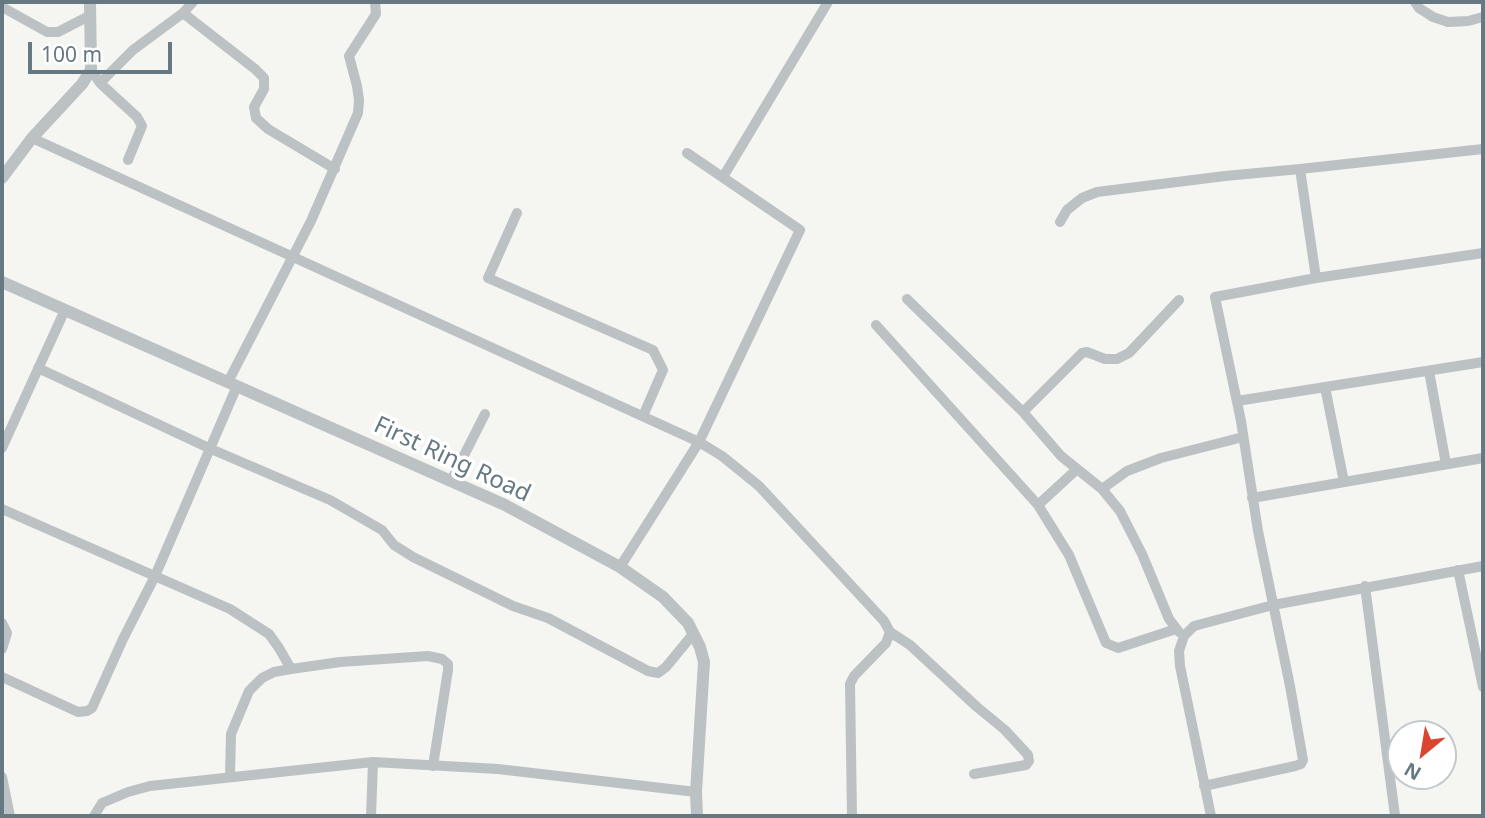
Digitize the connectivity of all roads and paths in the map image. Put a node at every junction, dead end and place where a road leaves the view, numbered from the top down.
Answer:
1 (193, 2) edge
2 (374, 2) edge
3 (828, 2) edge
4 (1415, 2) edge
5 (2, 7) edge
6 (91, 8) edge
7 (183, 13) junction
8 (1483, 17) edge
9 (91, 70) junction
10 (100, 83) junction
11 (32, 138) junction
12 (1483, 149) edge
13 (687, 153) dead end
14 (128, 160) dead end
15 (335, 169) junction
16 (1300, 169) junction
17 (723, 177) junction
18 (2, 178) edge
19 (517, 213) dead end
20 (1060, 222) dead end
21 (1483, 253) edge
22 (293, 256) junction
23 (1316, 278) junction
24 (2, 282) edge
25 (907, 299) dead end
26 (1179, 300) dead end
27 (64, 312) junction
28 (876, 326) dead end
29 (1483, 362) edge
30 (38, 368) junction
31 (1429, 371) junction
32 (232, 384) junction
33 (1325, 387) junction
34 (1237, 401) junction
35 (1023, 412) junction
36 (485, 414) dead end
37 (643, 416) junction
38 (1243, 437) junction
39 (699, 442) junction
40 (2, 448) edge
41 (211, 449) junction
42 (1483, 458) edge
43 (1446, 464) junction
44 (1076, 470) junction
45 (451, 481) junction
46 (1344, 482) junction
47 (1102, 488) junction
48 (1252, 498) junction
49 (1038, 505) junction
50 (2, 509) edge
51 (1483, 566) edge
52 (620, 567) junction
53 (1458, 570) junction
54 (155, 576) junction
55 (1365, 586) junction
56 (1273, 605) junction
57 (2, 624) edge
58 (890, 632) junction
59 (1180, 632) junction
60 (694, 633) junction
61 (2, 649) edge
62 (290, 668) junction
63 (2, 677) edge
64 (1483, 687) edge
65 (373, 762) junction
66 (433, 766) junction
67 (974, 774) dead end
68 (230, 776) junction
69 (2, 777) edge
70 (1203, 786) junction
71 (696, 792) junction
72 (10, 816) edge
73 (93, 816) edge
74 (371, 816) edge
75 (697, 816) edge
76 (852, 816) edge
77 (1211, 816) edge
78 (1395, 816) edge

1 - 7 street
2 - 15 street
3 - 17 street
4 - 8 street
5 - 6 street
6 - 9 street
7 - 10 street
7 - 15 street
9 - 10 street
9 - 11 street
10 - 14 street
11 - 18 street
11 - 22 street
12 - 16 street
13 - 17 street
15 - 22 street
16 - 20 street
16 - 23 street
17 - 39 street
19 - 37 street
21 - 23 street
22 - 32 street
22 - 37 street
23 - 34 street
24 - 27 street, First Ring Road
25 - 35 street
26 - 35 street
27 - 30 street
27 - 32 street, First Ring Road
28 - 49 street
29 - 31 street
30 - 40 street
30 - 41 street
31 - 33 street
31 - 43 street
32 - 41 street
32 - 45 street, First Ring Road
33 - 34 street
33 - 46 street
34 - 38 street
35 - 44 street
36 - 45 street
37 - 39 street
38 - 47 street
38 - 48 street
39 - 52 street
39 - 58 street
41 - 54 street
41 - 60 street
42 - 43 street
43 - 46 street
44 - 47 street
44 - 49 street
45 - 52 street, First Ring Road
46 - 48 street
47 - 59 street
48 - 56 street
49 - 59 street
50 - 54 street
51 - 53 street
52 - 60 street, First Ring Road
53 - 55 street
53 - 64 street
54 - 62 street
54 - 63 street
55 - 56 street
55 - 78 street
56 - 59 street
56 - 70 street
57 - 61 street
58 - 67 street
58 - 76 street
59 - 70 street
60 - 71 street, First Ring Road
62 - 66 street
62 - 68 street
65 - 66 street
65 - 68 street
65 - 74 street
66 - 71 street
68 - 73 street
69 - 72 street
70 - 77 street
71 - 75 street, First Ring Road

